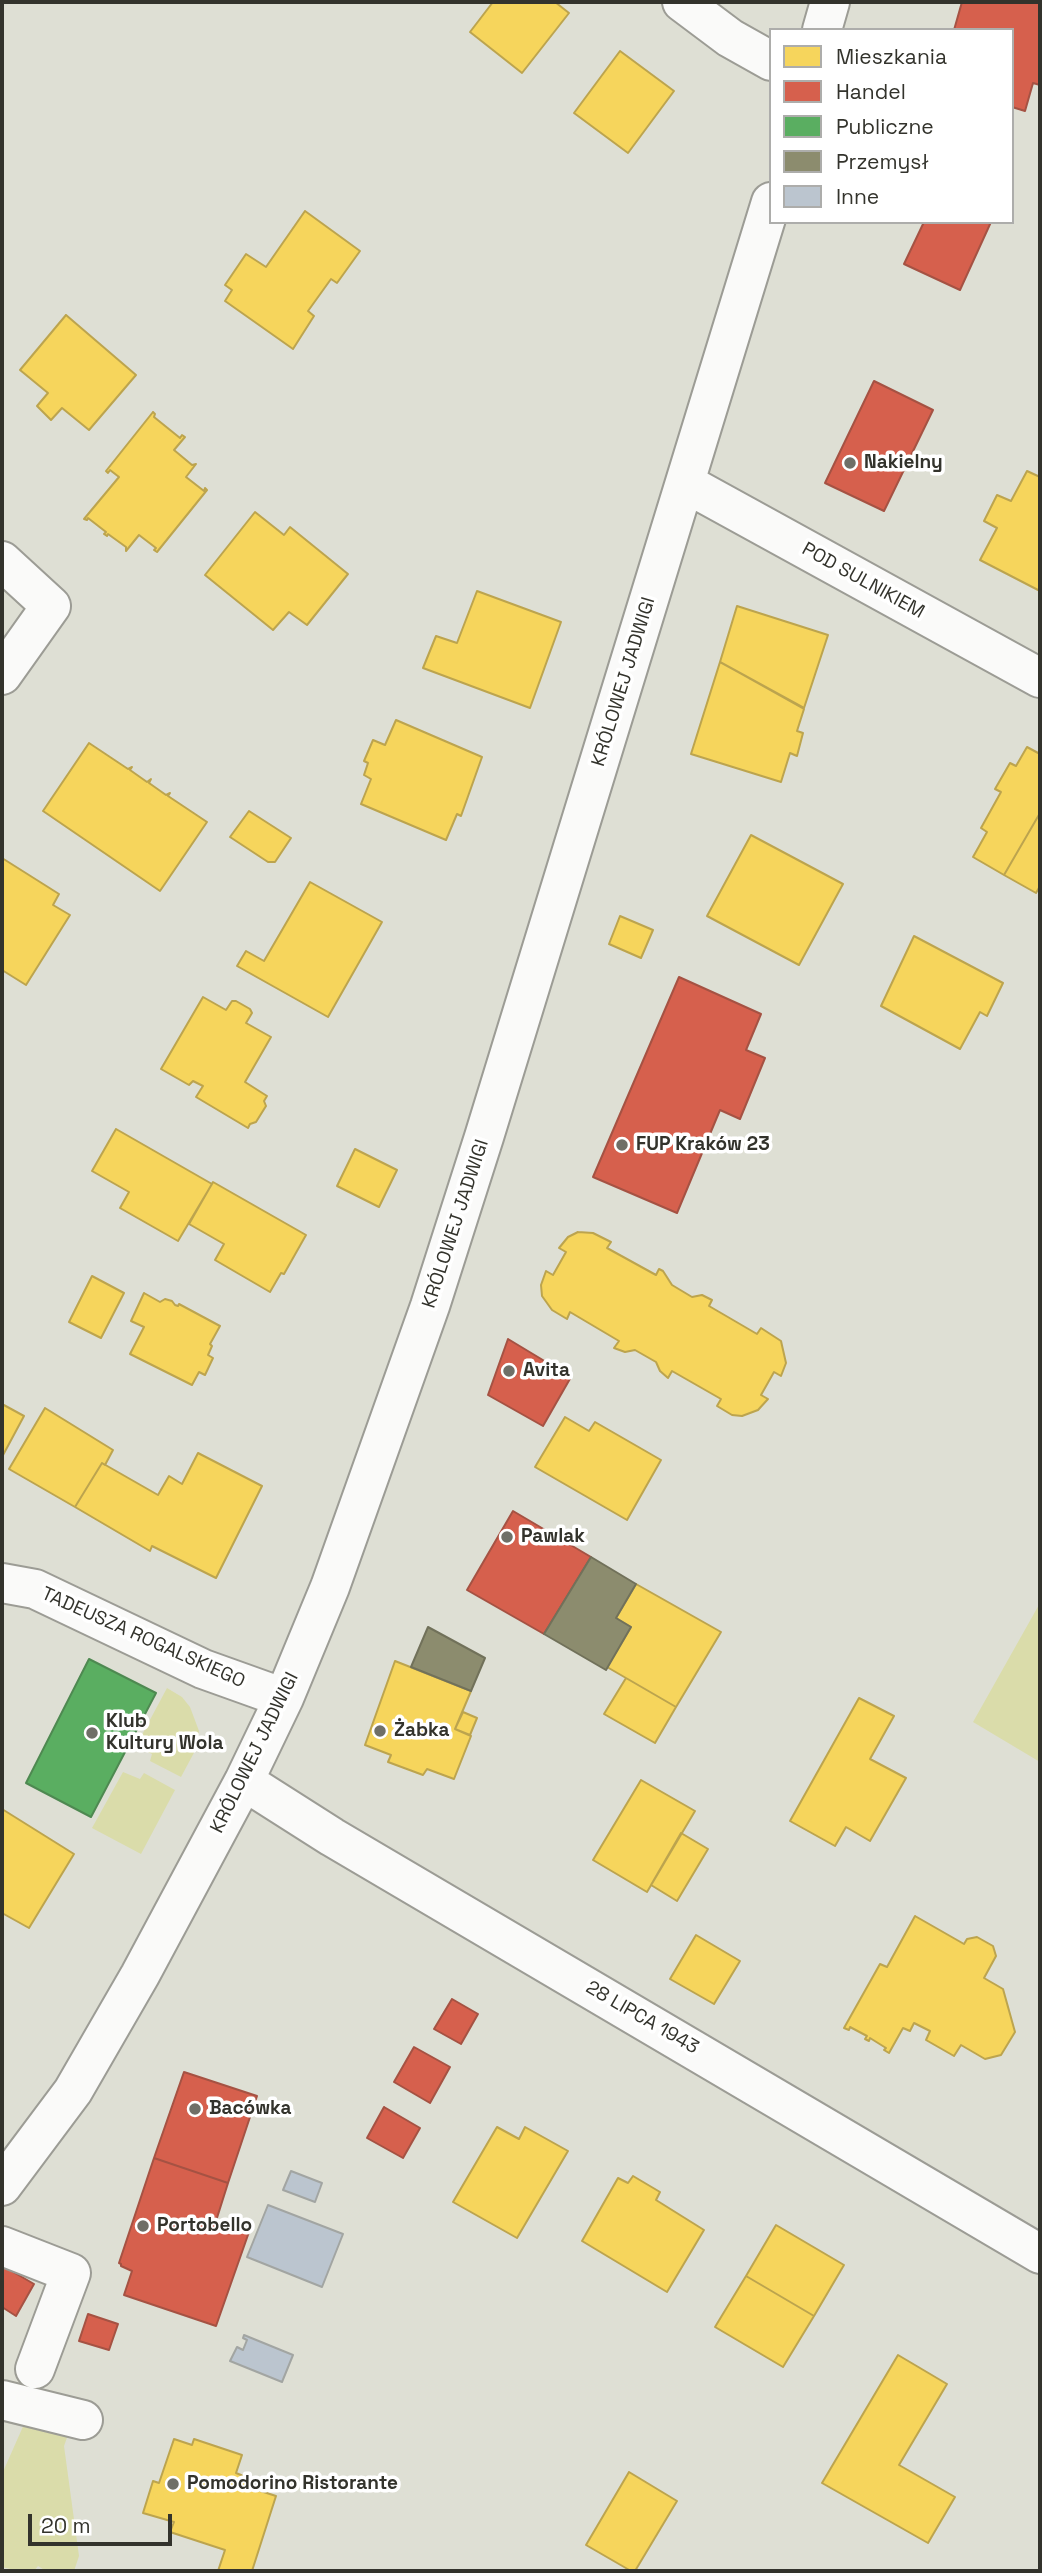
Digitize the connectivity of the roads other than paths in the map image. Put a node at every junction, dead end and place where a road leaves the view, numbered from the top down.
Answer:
1 (682, 2) edge
2 (830, 2) edge
3 (823, 28) edge
4 (769, 60) edge
5 (769, 209) edge
6 (685, 483) junction
7 (2, 561) edge
8 (2, 675) edge
9 (1040, 678) edge
10 (2, 1583) edge
11 (284, 1698) junction
12 (244, 1781) junction
13 (2, 2186) edge
14 (2, 2246) edge
15 (1040, 2254) edge
16 (34, 2369) dead end
17 (2, 2400) edge
18 (83, 2420) dead end

1 - 4 street
2 - 3 street
5 - 6 street, KRÓLOWEJ JADWIGI
6 - 9 street, POD SULNIKIEM
6 - 11 street, KRÓLOWEJ JADWIGI
7 - 8 street
10 - 11 street, TADEUSZA ROGALSKIEGO
11 - 12 street, KRÓLOWEJ JADWIGI
12 - 13 street, KRÓLOWEJ JADWIGI
12 - 15 street, 28 LIPCA 1943
14 - 16 street
17 - 18 street

